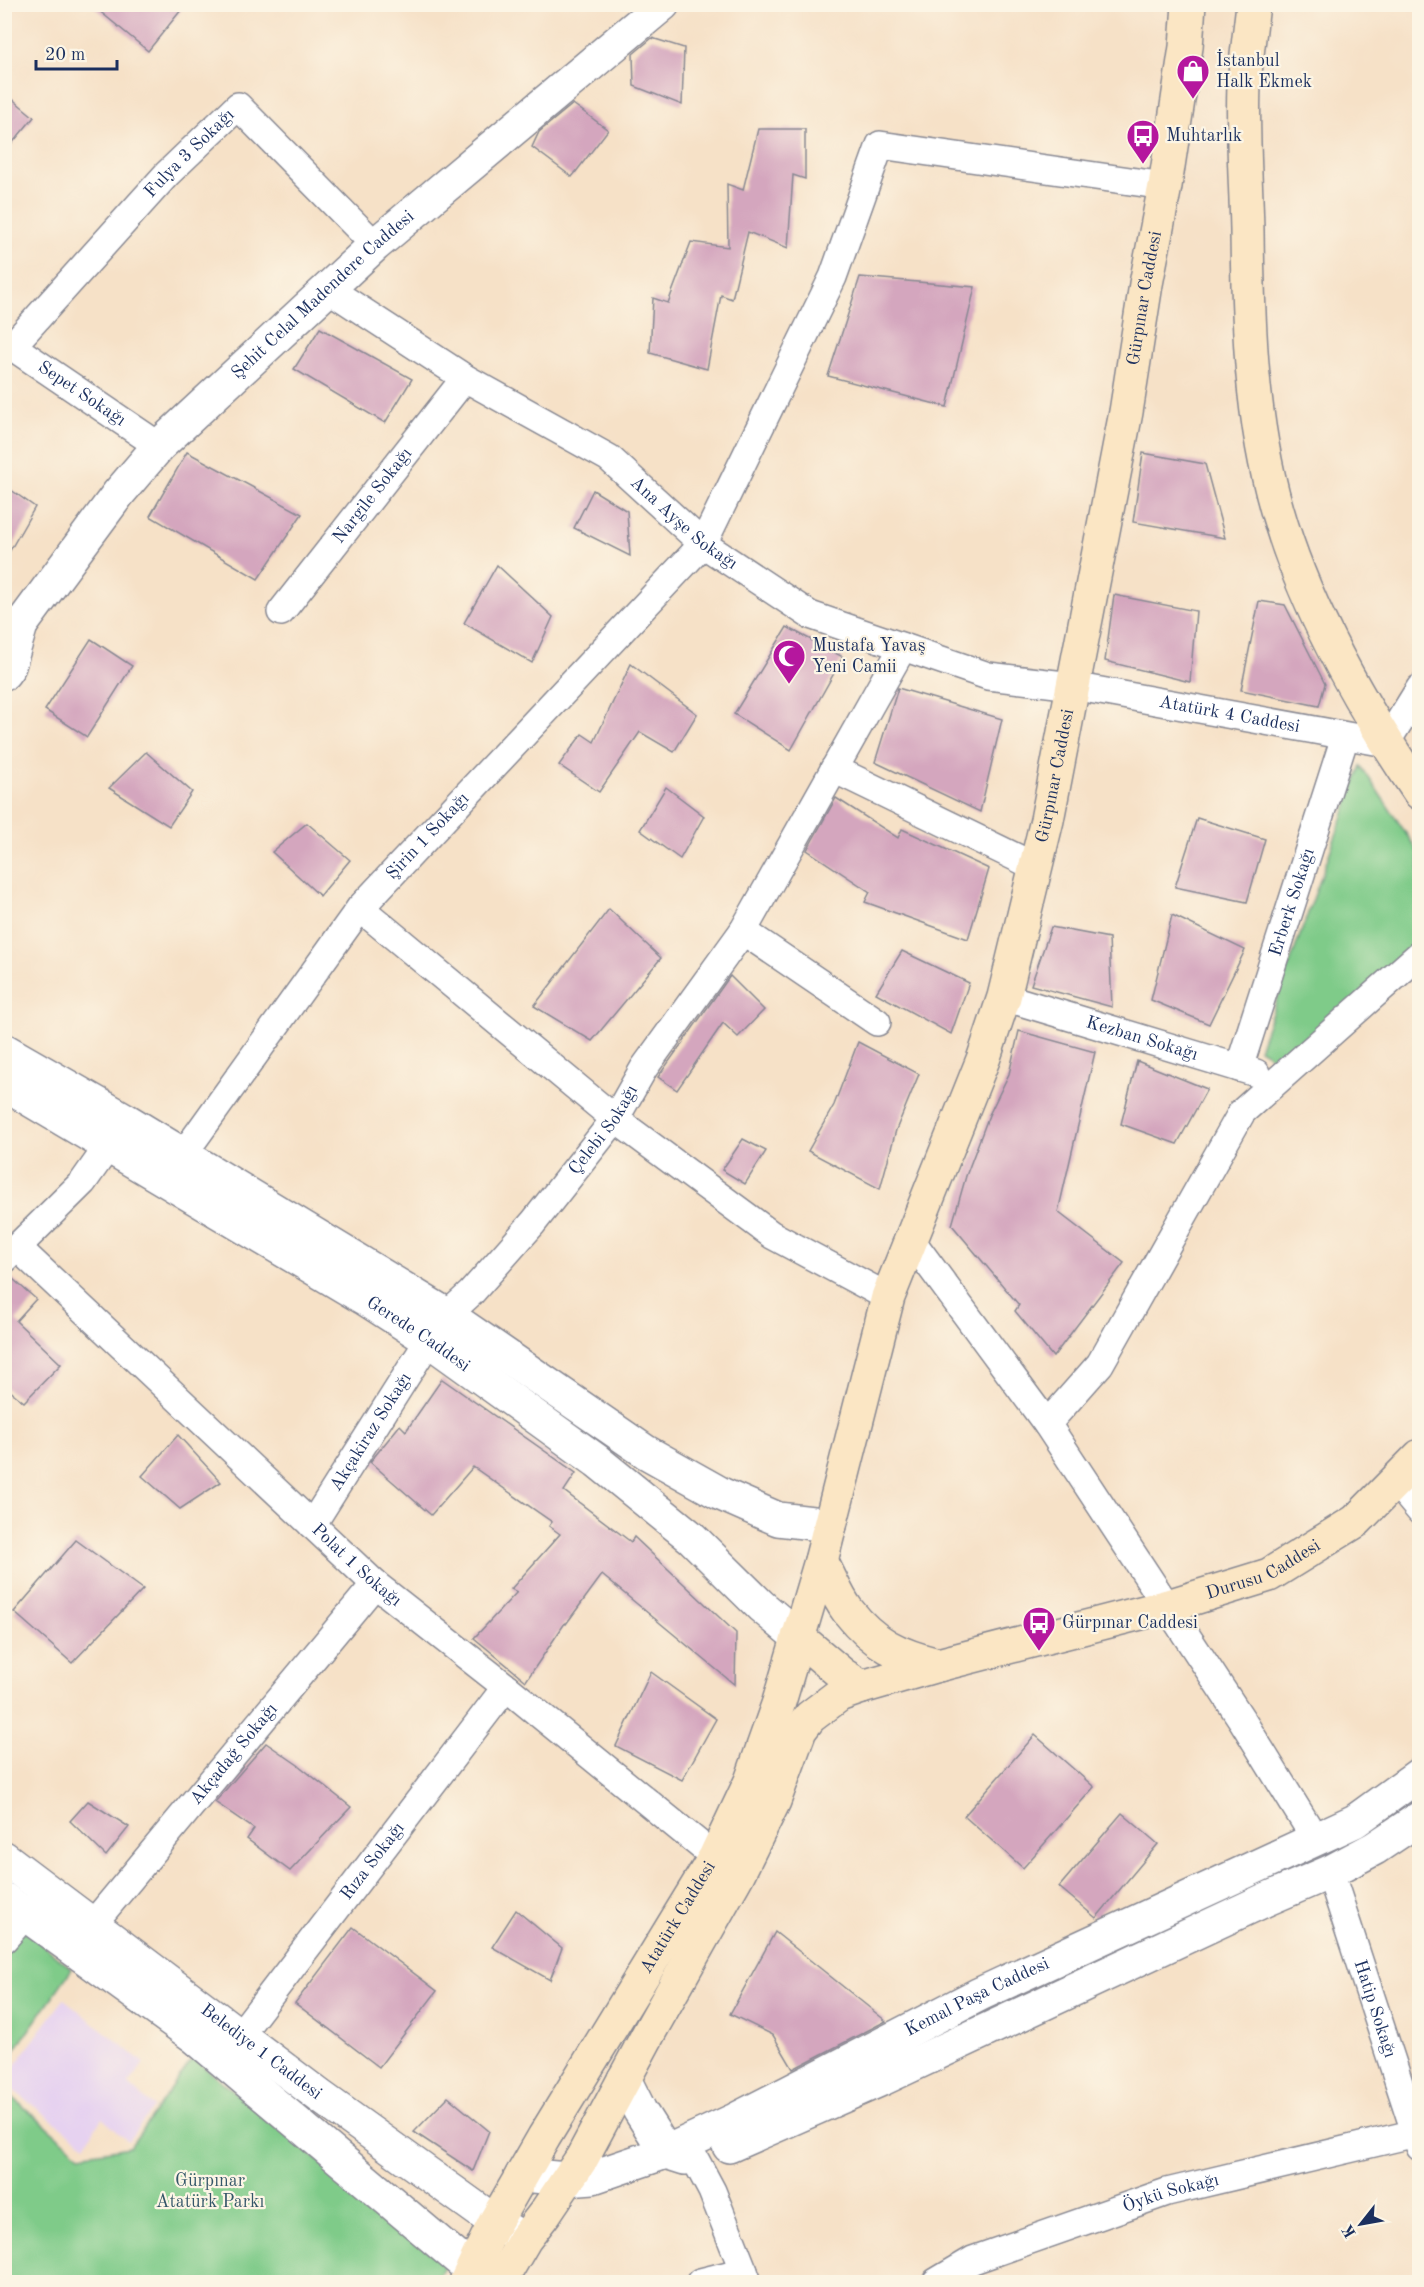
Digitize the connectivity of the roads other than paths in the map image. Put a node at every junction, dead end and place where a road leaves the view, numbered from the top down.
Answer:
1 (663, 4) edge
2 (1194, 10) edge
3 (1248, 10) edge
4 (1165, 186) junction
5 (375, 245) junction
6 (327, 288) junction
7 (8, 344) edge
8 (465, 378) junction
9 (159, 446) junction
10 (703, 544) junction
11 (281, 612) dead end
12 (10, 626) edge
13 (903, 647) junction
14 (4, 672) edge
15 (1073, 686) junction
16 (1419, 688) edge
17 (1345, 737) junction
18 (1386, 743) junction
19 (834, 769) junction
20 (1419, 793) edge
21 (1036, 867) junction
22 (360, 908) junction
23 (743, 930) junction
24 (1419, 954) edge
25 (1004, 997) junction
26 (877, 1022) dead end
27 (4, 1050) edge
28 (1239, 1068) junction
29 (1280, 1080) junction
30 (4, 1084) edge
31 (615, 1119) junction
32 (117, 1132) junction
33 (182, 1156) junction
34 (911, 1240) junction
35 (11, 1253) edge
36 (888, 1297) junction
37 (438, 1328) junction
38 (1047, 1424) junction
39 (1419, 1456) edge
40 (1395, 1481) junction
41 (1419, 1510) edge
42 (312, 1524) junction
43 (830, 1525) junction
44 (821, 1562) junction
45 (375, 1584) junction
46 (1168, 1606) junction
47 (798, 1637) junction
48 (938, 1665) junction
49 (506, 1687) junction
50 (862, 1687) junction
51 (1419, 1774) edge
52 (1419, 1818) edge
53 (1316, 1840) junction
54 (715, 1857) junction
55 (5, 1860) edge
56 (1330, 1872) junction
57 (11, 1918) edge
58 (92, 1924) junction
59 (239, 2036) junction
60 (624, 2079) junction
61 (1418, 2140) edge
62 (681, 2156) junction
63 (522, 2175) junction
64 (567, 2179) junction
65 (545, 2213) junction
66 (495, 2222) junction
67 (525, 2240) junction
68 (746, 2277) edge
69 (481, 2280) edge
70 (700, 2283) edge
71 (936, 2283) edge

1 - 5 street, Şehit Celal Madendere Caddesi
2 - 4 main road, Gürpınar Caddesi
3 - 18 main road
4 - 10 street, Şirin 1 Sokağı
4 - 15 main road, Gürpınar Caddesi
5 - 6 street, Şehit Celal Madendere Caddesi
5 - 7 street, Fulya 3 Sokağı
6 - 8 street, Ana Ayşe Sokağı
6 - 9 street, Şehit Celal Madendere Caddesi
7 - 9 street, Sepet Sokağı
8 - 10 street, Ana Ayşe Sokağı
8 - 11 street, Nargile Sokağı
9 - 12 street, Şehit Celal Madendere Caddesi
10 - 13 street, Ana Ayşe Sokağı
10 - 22 street, Şirin 1 Sokağı
12 - 14 street, Şehit Celal Madendere Caddesi
13 - 15 street, Ana Ayşe Sokağı
13 - 19 street, Çelebi Sokağı
15 - 17 street, Atatürk 4 Caddesi
15 - 21 main road, Gürpınar Caddesi
16 - 18 street
17 - 18 street, Atatürk 4 Caddesi
17 - 28 street, Erberk Sokağı
18 - 20 main road
19 - 21 street
19 - 23 street, Çelebi Sokağı
21 - 25 main road, Gürpınar Caddesi
22 - 31 street
22 - 33 street, Şirin 1 Sokağı
23 - 26 street
23 - 31 street, Çelebi Sokağı
24 - 29 street
25 - 28 street, Kezban Sokağı
25 - 34 main road, Gürpınar Caddesi
27 - 32 street, Gerede Caddesi
28 - 29 street, Kezban Sokağı
29 - 38 street
30 - 32 street, Gerede Caddesi
31 - 36 street
31 - 37 street, Çelebi Sokağı
32 - 33 street, Gerede Caddesi
32 - 35 street
32 - 37 street, Gerede Caddesi
33 - 37 street, Gerede Caddesi
34 - 36 main road, Gürpınar Caddesi
34 - 38 street
35 - 42 street, Polat 1 Sokağı
36 - 43 main road, Gürpınar Caddesi
37 - 42 street, Akçakiraz Sokağı
37 - 43 street, Gerede Caddesi
37 - 47 street, Gerede Caddesi
38 - 46 street
39 - 40 main road, Durusu Caddesi
40 - 41 street
40 - 46 main road, Durusu Caddesi
42 - 45 street, Polat 1 Sokağı
43 - 44 main road, Atatürk Caddesi
44 - 47 main road, Atatürk Caddesi
44 - 48 main road
45 - 49 street, Polat 1 Sokağı
45 - 58 street, Akçadağ Sokağı
46 - 48 main road, Durusu Caddesi
46 - 53 street
47 - 50 main road
47 - 54 main road, Atatürk Caddesi
48 - 50 main road, Atatürk Caddesi
49 - 54 street, Polat 1 Sokağı
49 - 59 street, Rıza Sokağı
50 - 60 main road, Atatürk Caddesi
51 - 53 street, Kemal Paşa Caddesi
52 - 56 street, Kemal Paşa Caddesi
53 - 56 street
53 - 62 street, Kemal Paşa Caddesi
54 - 63 main road, Atatürk Caddesi
55 - 58 street, Belediye 1 Caddesi
56 - 61 street, Hatip Sokağı
56 - 62 street, Kemal Paşa Caddesi
57 - 69 street, Belediye 1 Caddesi
58 - 59 street, Belediye 1 Caddesi
59 - 66 street, Belediye 1 Caddesi
60 - 62 street
60 - 64 main road, Atatürk Caddesi
61 - 71 street, Öykü Sokağı
62 - 64 street, Kemal Paşa Caddesi
62 - 65 street, Kemal Paşa Caddesi
62 - 68 street
63 - 64 street, Kemal Paşa Caddesi
63 - 66 main road, Atatürk Caddesi
64 - 65 main road, Atatürk Caddesi
65 - 67 main road, Atatürk Caddesi
66 - 67 street, Belediye 1 Caddesi
66 - 69 main road, Atatürk Caddesi
67 - 69 main road, Atatürk Caddesi
68 - 70 street

